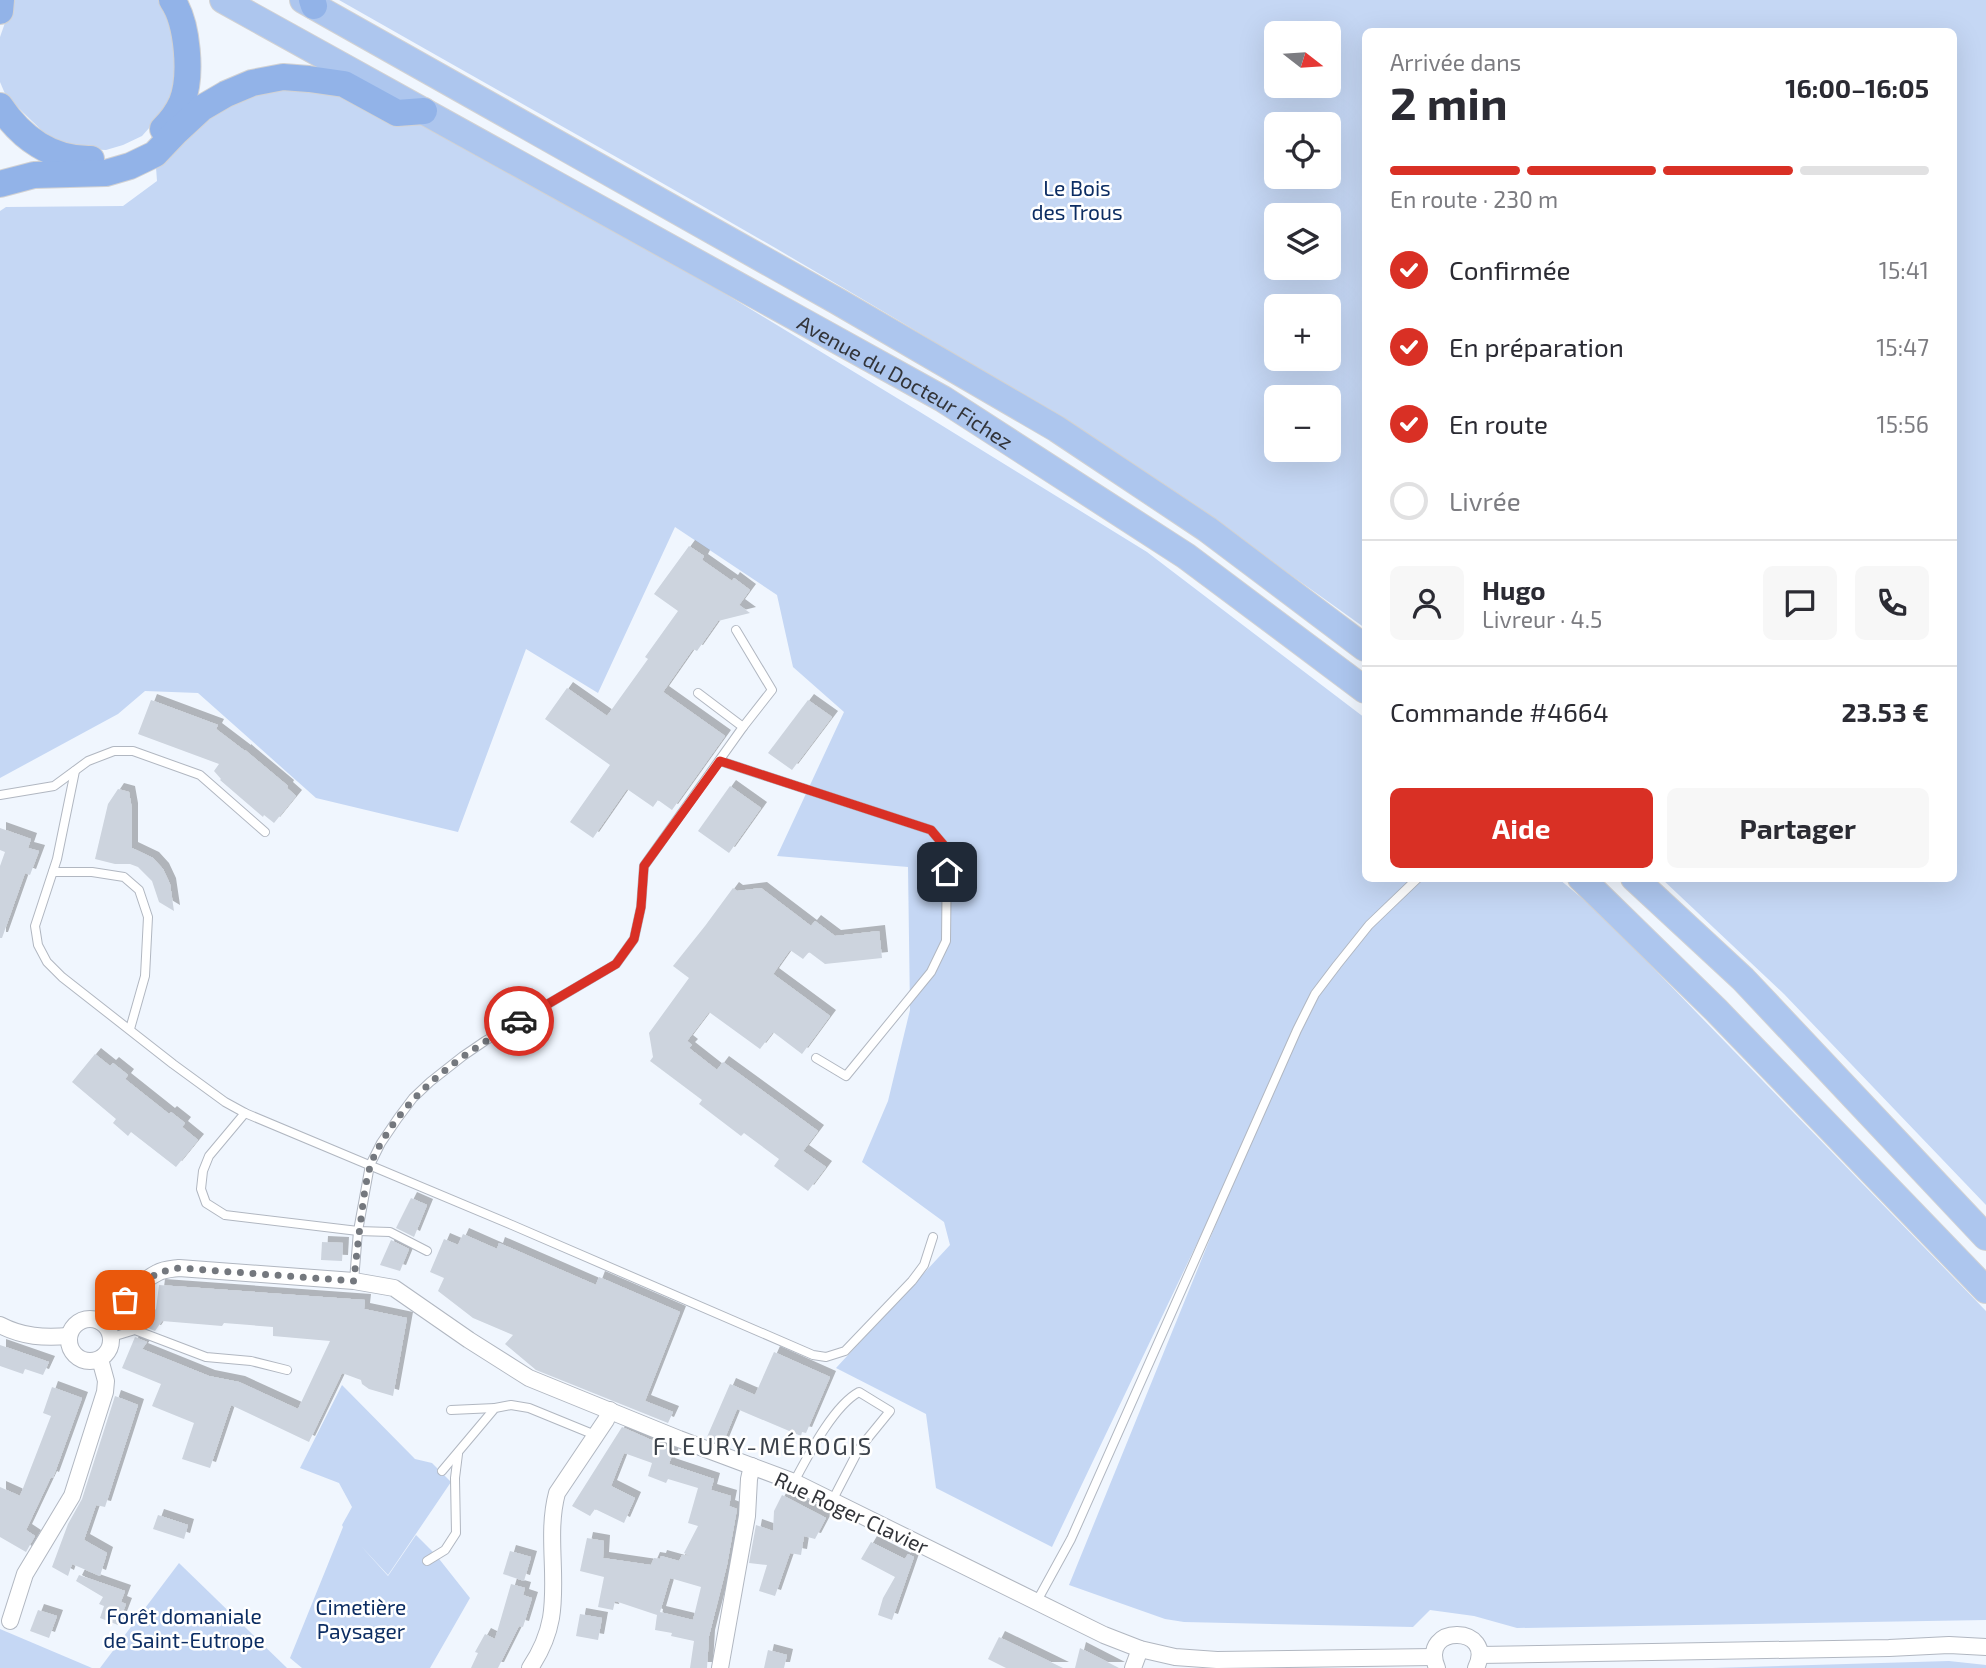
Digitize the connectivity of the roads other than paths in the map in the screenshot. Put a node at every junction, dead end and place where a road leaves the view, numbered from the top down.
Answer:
1 (1, 0) edge
2 (172, 0) edge
3 (223, 0) edge
4 (310, 2) edge
5 (0, 11) edge
6 (0, 106) edge
7 (424, 111) junction
8 (0, 184) edge
9 (736, 630) dead end
10 (1362, 646) edge
11 (1362, 688) edge
12 (698, 693) dead end
13 (743, 727) junction
14 (720, 761) junction
15 (75, 771) junction
16 (0, 795) edge
17 (265, 832) dead end
18 (53, 872) junction
19 (1414, 882) edge
20 (1585, 882) edge
21 (1638, 882) edge
22 (130, 1029) junction
23 (816, 1058) dead end
24 (245, 1113) junction
25 (370, 1165) junction
26 (358, 1231) junction
27 (933, 1237) dead end
28 (1986, 1237) edge
29 (428, 1251) dead end
30 (354, 1281) junction
31 (1986, 1290) edge
32 (0, 1325) edge
33 (108, 1330) junction
34 (69, 1336) junction
35 (100, 1359) junction
36 (287, 1370) dead end
37 (495, 1408) junction
38 (451, 1410) dead end
39 (610, 1410) junction
40 (595, 1435) junction
41 (458, 1454) junction
42 (752, 1466) junction
43 (442, 1471) dead end
44 (794, 1482) junction
45 (832, 1500) junction
46 (427, 1560) dead end
47 (1037, 1601) junction
48 (10, 1621) dead end
49 (1986, 1647) edge
50 (1140, 1649) junction
51 (1478, 1661) edge
52 (1436, 1662) edge
53 (530, 1668) edge
54 (720, 1668) edge
55 (1133, 1668) edge

1 - 5 highway
2 - 6 highway
3 - 7 main road, Avenue du Docteur Fichez
4 - 10 main road
7 - 8 highway
7 - 11 main road, Avenue du Docteur Fichez
9 - 13 lane
12 - 13 lane
13 - 14 lane
14 - 23 lane
14 - 25 lane
15 - 16 lane
15 - 17 lane
15 - 18 lane
18 - 22 lane
18 - 22 lane
19 - 47 lane
20 - 31 main road
21 - 28 main road
22 - 24 lane
24 - 25 lane
24 - 26 lane
25 - 26 lane
25 - 27 lane
26 - 29 lane
26 - 30 lane
30 - 33 street, Rue Roger Clavier
30 - 39 street, Rue Roger Clavier
32 - 34 street
33 - 34 street
33 - 35 street, Rue Roger Clavier
33 - 36 lane
34 - 35 street
35 - 48 street
37 - 38 lane
37 - 40 lane
37 - 41 lane
39 - 40 street
39 - 42 street, Rue Roger Clavier
40 - 53 street
41 - 43 lane
41 - 46 lane
42 - 44 street, Rue Roger Clavier
42 - 54 street
44 - 45 street, Rue Roger Clavier
44 - 45 lane
45 - 47 street, Rue Roger Clavier
47 - 50 street, Rue Roger Clavier
49 - 51 street
50 - 52 street, Rue Roger Clavier
50 - 55 street
51 - 52 street

